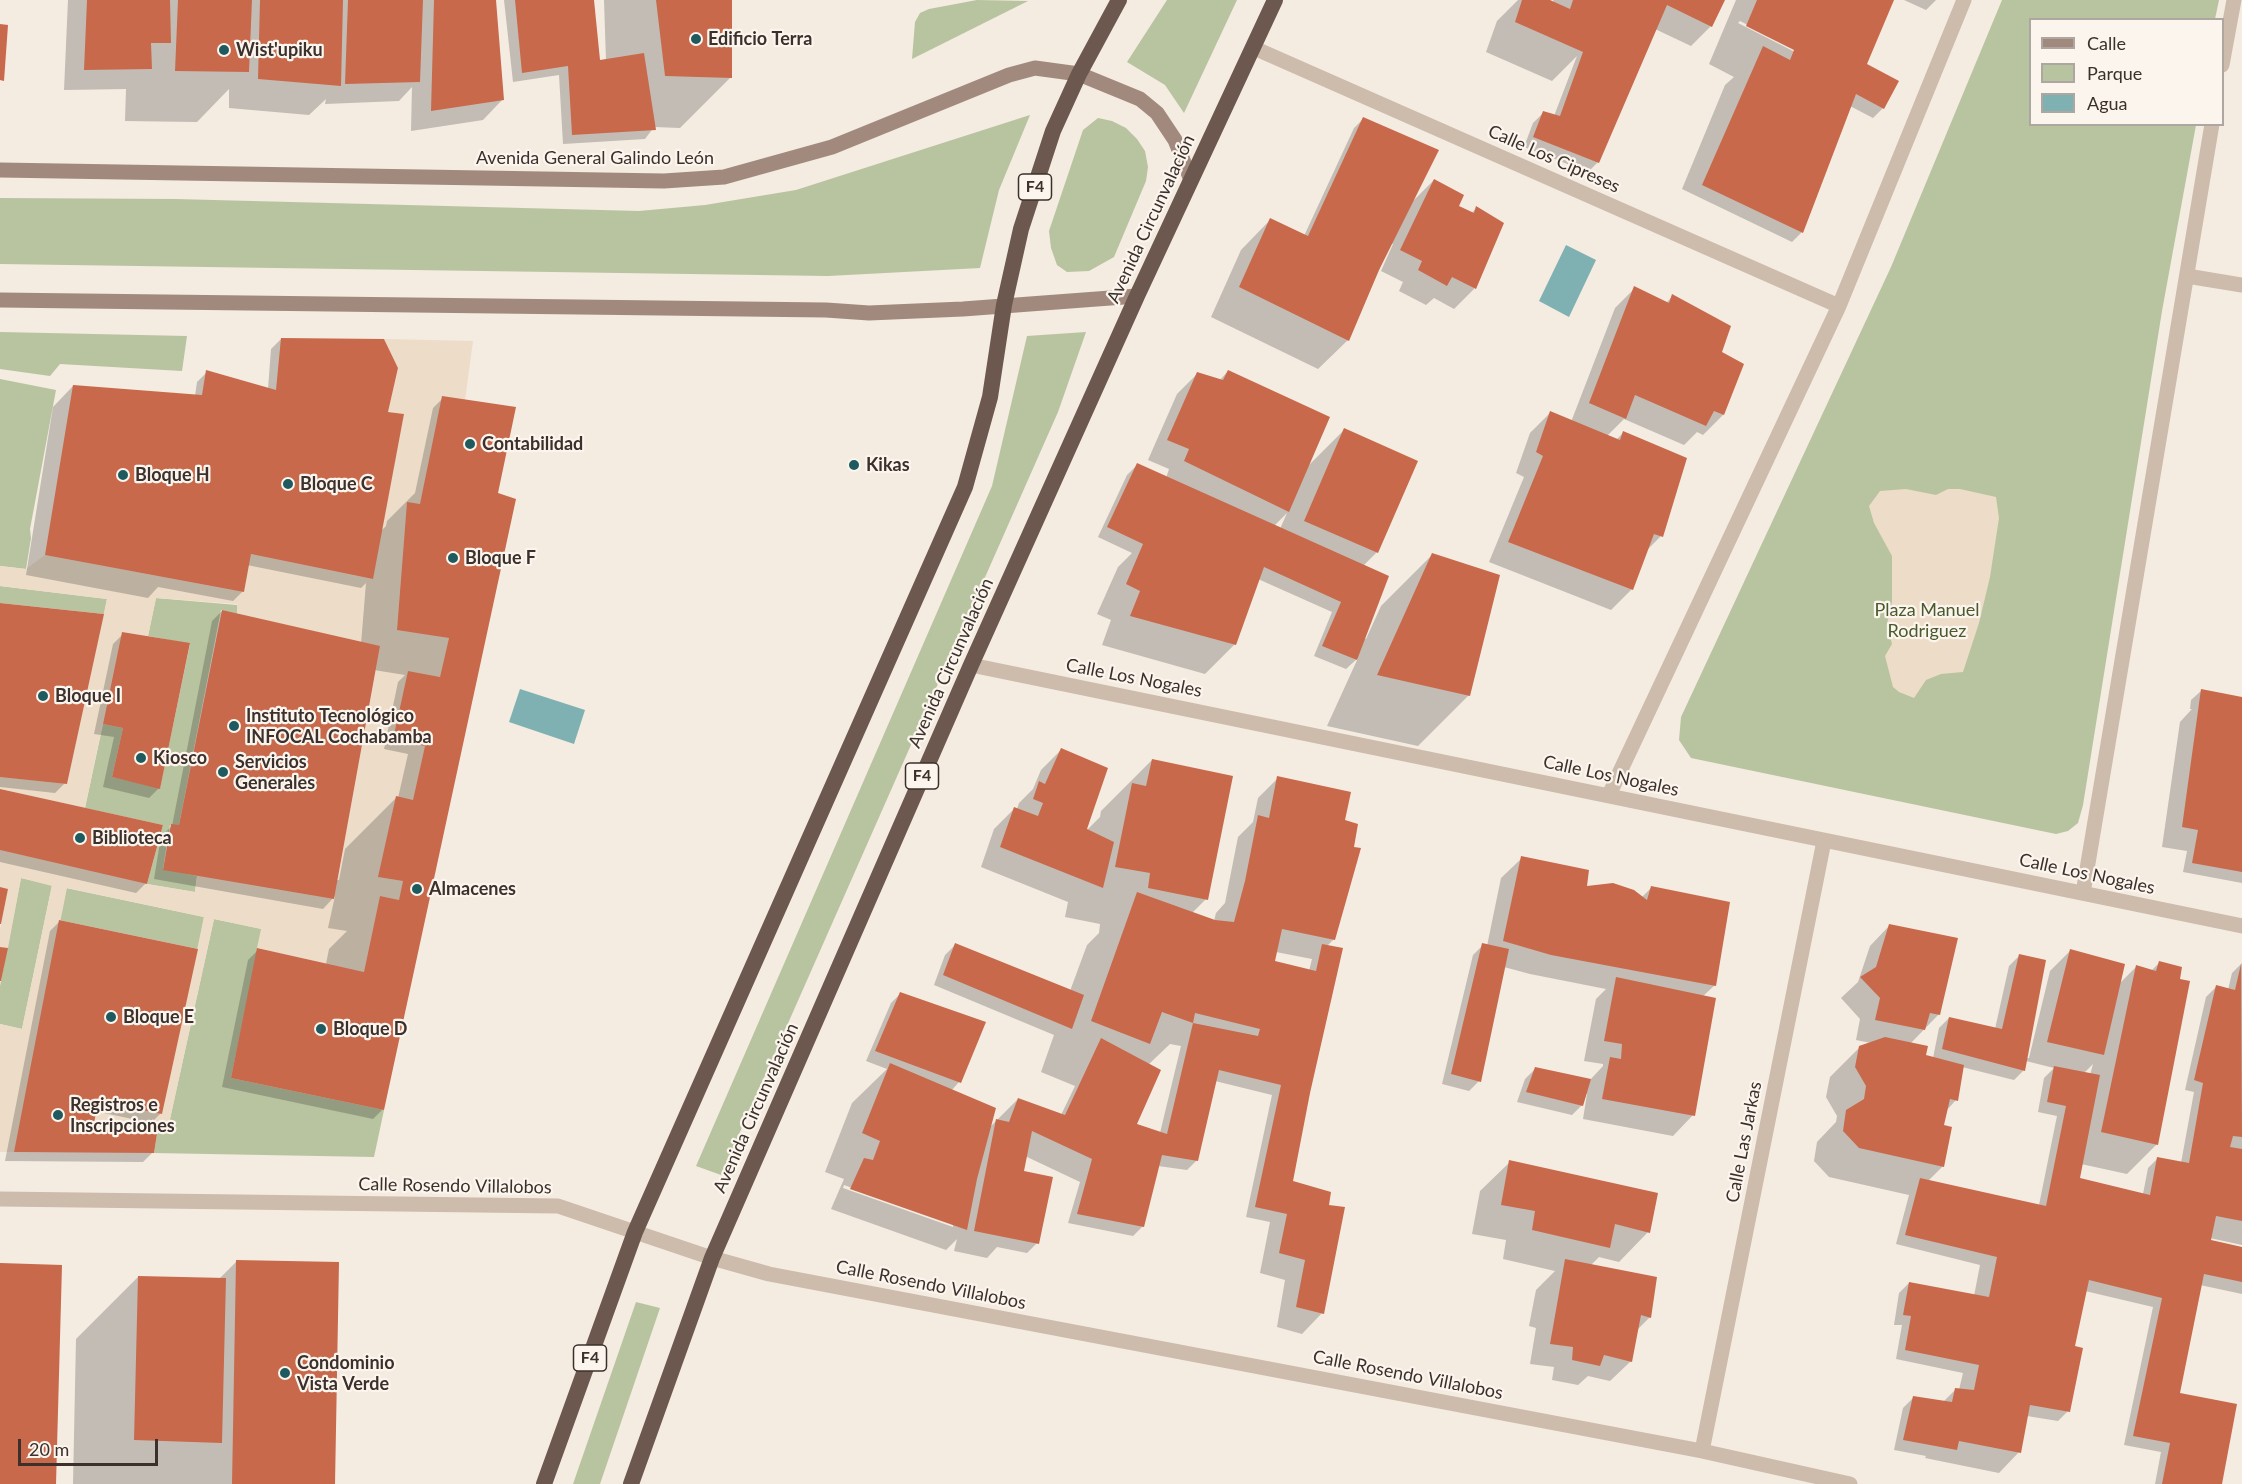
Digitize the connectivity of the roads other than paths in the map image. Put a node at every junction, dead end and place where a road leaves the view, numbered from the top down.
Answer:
1 (1119, 0) edge
2 (1275, 0) edge
3 (1964, 0) edge
4 (2234, 0) edge
5 (1254, 48) junction
6 (2224, 59) edge
7 (1079, 74) junction
8 (2212, 126) edge
9 (0, 170) edge
10 (1191, 180) junction
11 (2187, 276) junction
12 (2242, 285) edge
13 (1137, 296) junction
14 (0, 300) edge
15 (1004, 305) junction
16 (1839, 306) junction
17 (971, 665) junction
18 (1610, 795) junction
19 (1824, 841) junction
20 (2083, 893) junction
21 (2242, 926) edge
22 (0, 1199) edge
23 (635, 1232) junction
24 (712, 1258) junction
25 (1702, 1450) junction
26 (544, 1484) edge
27 (632, 1484) edge
28 (1850, 1484) edge

1 - 7 highway, F4
2 - 5 highway, Avenida Circunvalación / F4
3 - 16 street
4 - 6 street
5 - 10 highway, Avenida Circunvalación / F4
5 - 16 street, Calle Los Cipreses
7 - 9 main road, Avenida General Galindo León
7 - 10 main road, Avenida General Galindo León
7 - 15 highway, F4
8 - 11 street
10 - 13 highway, Avenida Circunvalación / F4
11 - 12 street
11 - 20 street
13 - 15 main road
13 - 17 highway, Avenida Circunvalación / F4
14 - 15 main road
15 - 23 highway, F4
16 - 18 street
17 - 18 street, Calle Los Nogales
17 - 24 highway, Avenida Circunvalación / F4
18 - 19 street, Calle Los Nogales
19 - 20 street, Calle Los Nogales
19 - 25 street, Calle Las Jarkas
20 - 21 street, Calle Los Nogales
22 - 23 street, Calle Rosendo Villalobos
23 - 24 street, Calle Rosendo Villalobos
23 - 26 highway, F4
24 - 25 street, Calle Rosendo Villalobos
24 - 27 highway, Avenida Circunvalación / F4
25 - 28 street, Calle Rosendo Villalobos

